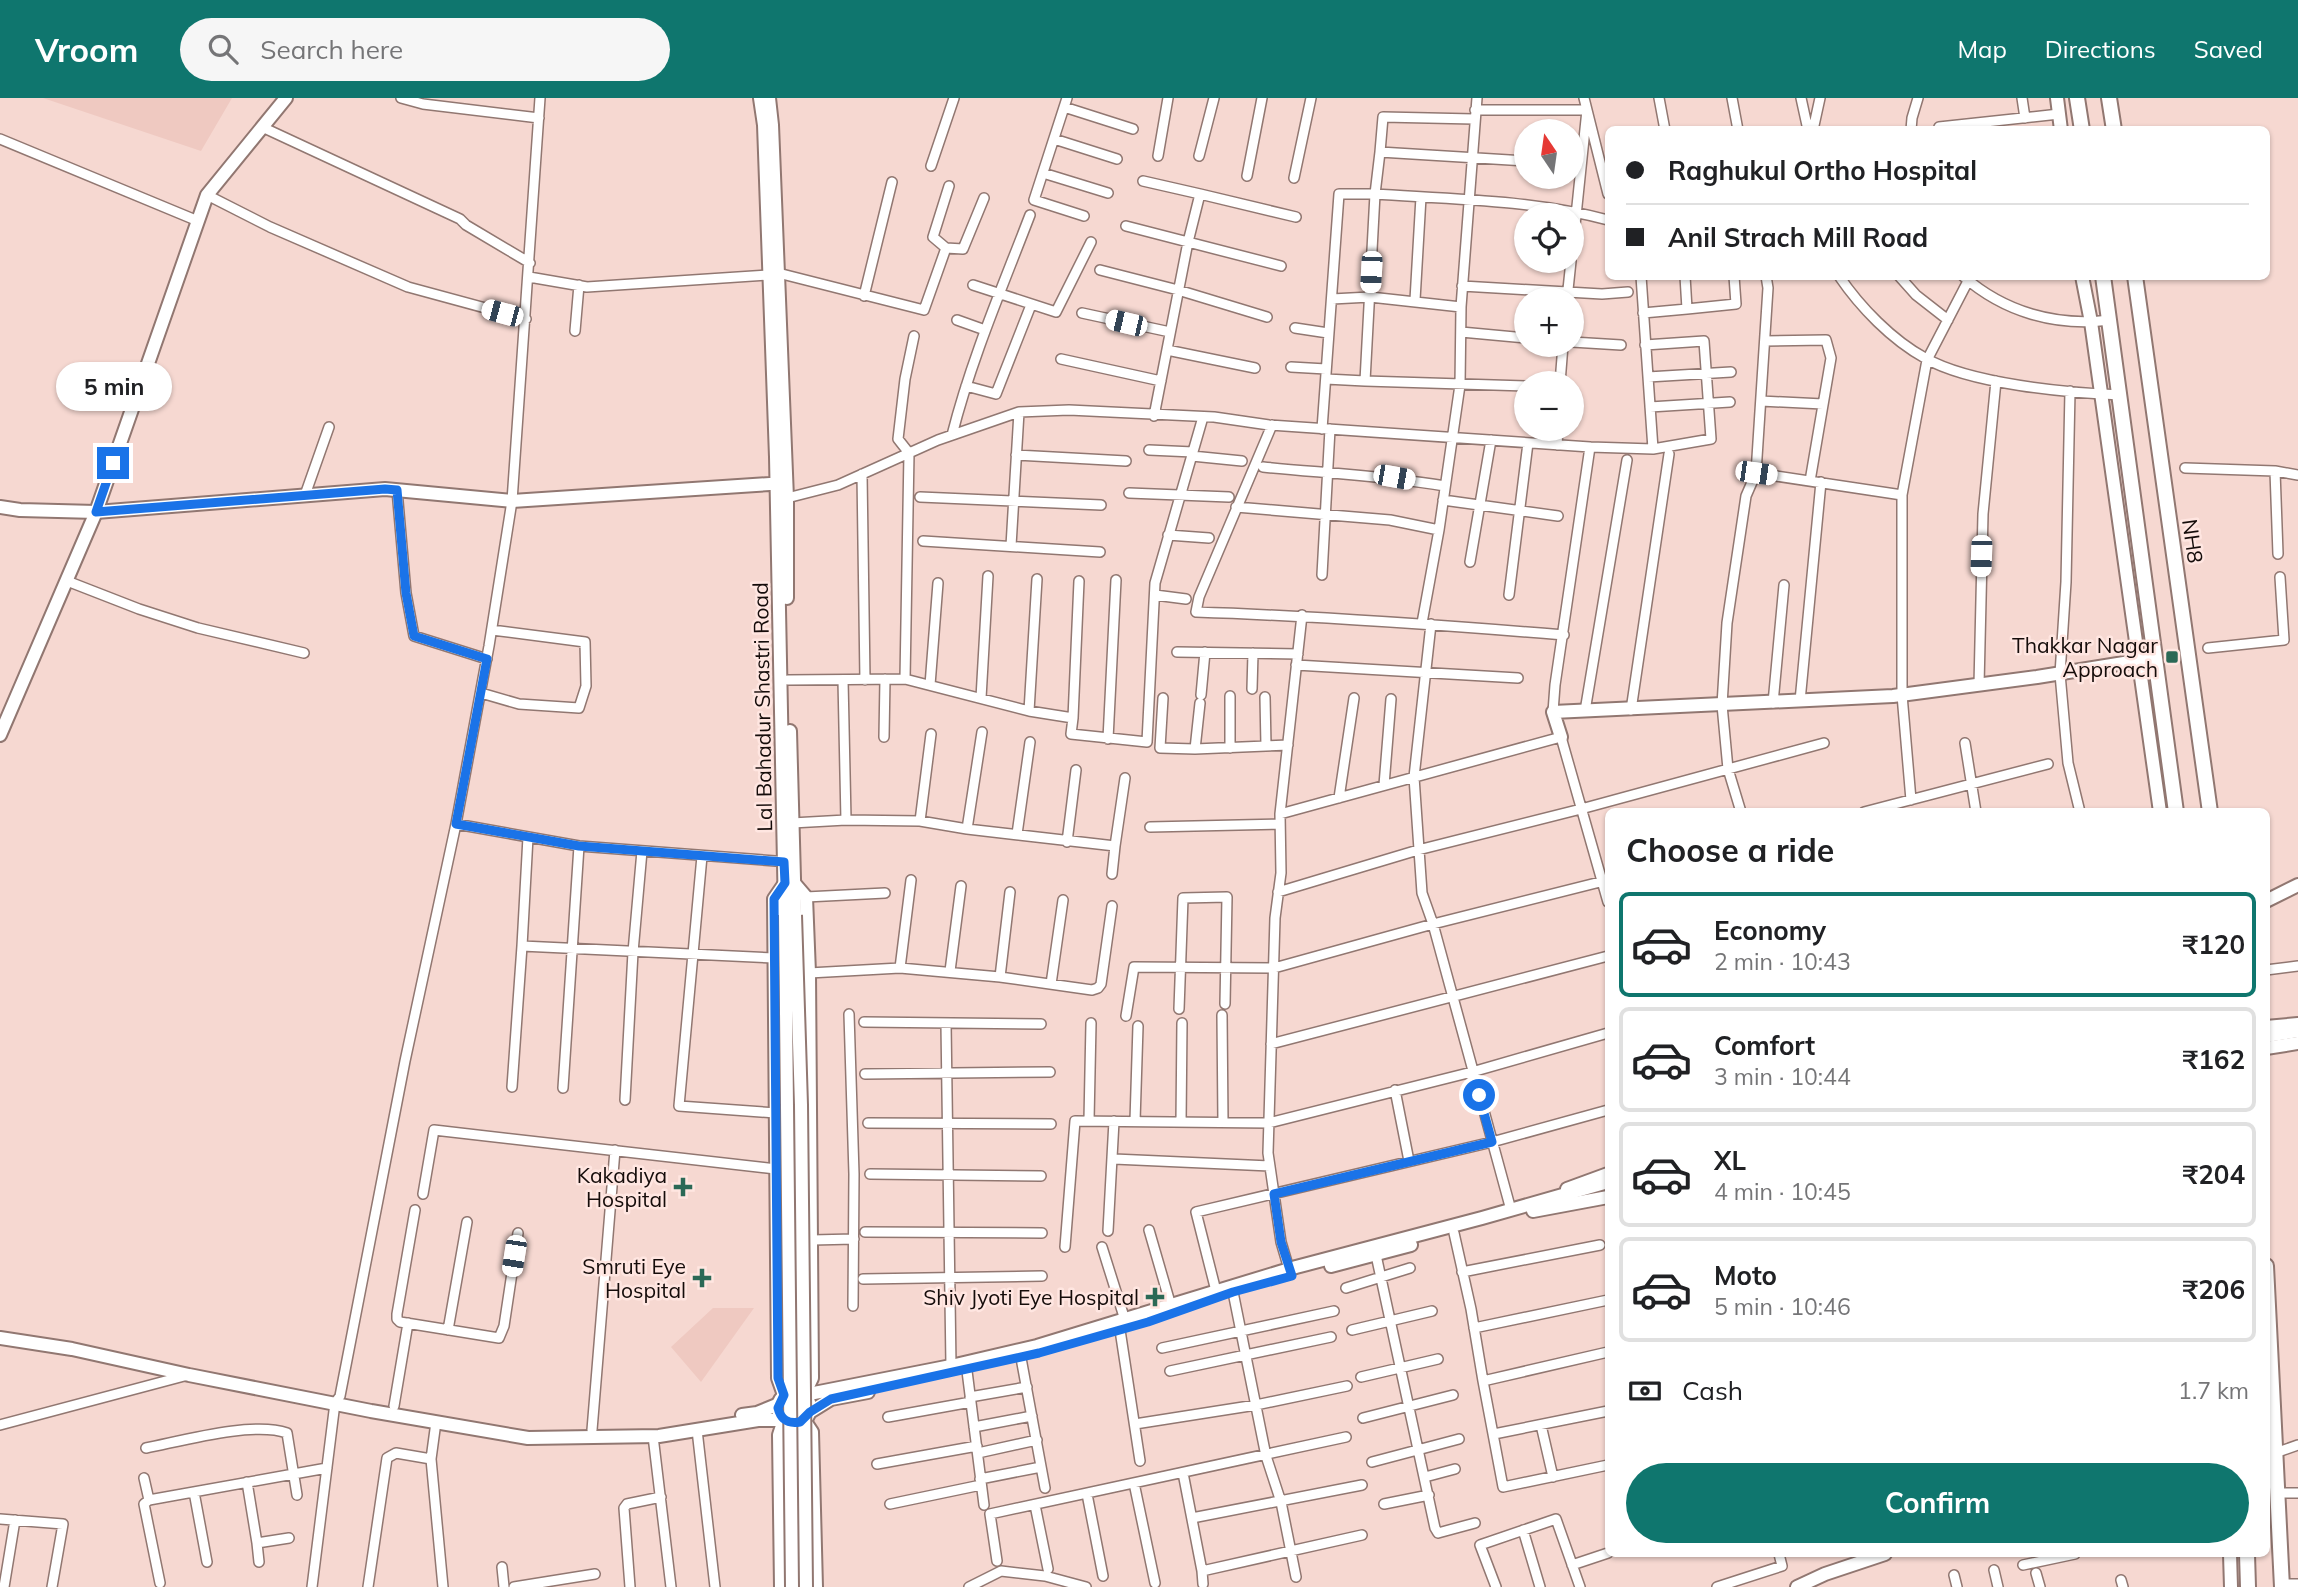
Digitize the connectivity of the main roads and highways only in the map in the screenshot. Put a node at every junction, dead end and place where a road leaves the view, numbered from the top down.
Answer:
1 (2077, 98) edge
2 (2109, 98) edge
3 (2081, 126) edge
4 (2113, 126) edge
5 (2104, 280) edge
6 (2136, 280) edge
7 (2175, 808) edge
8 (2209, 808) edge
9 (2270, 1340) edge
10 (2247, 1557) edge
11 (2282, 1585) edge
12 (2248, 1587) edge

1 - 3 main road
2 - 4 main road
5 - 7 main road
6 - 8 main road, NH8
9 - 11 main road
10 - 12 main road

